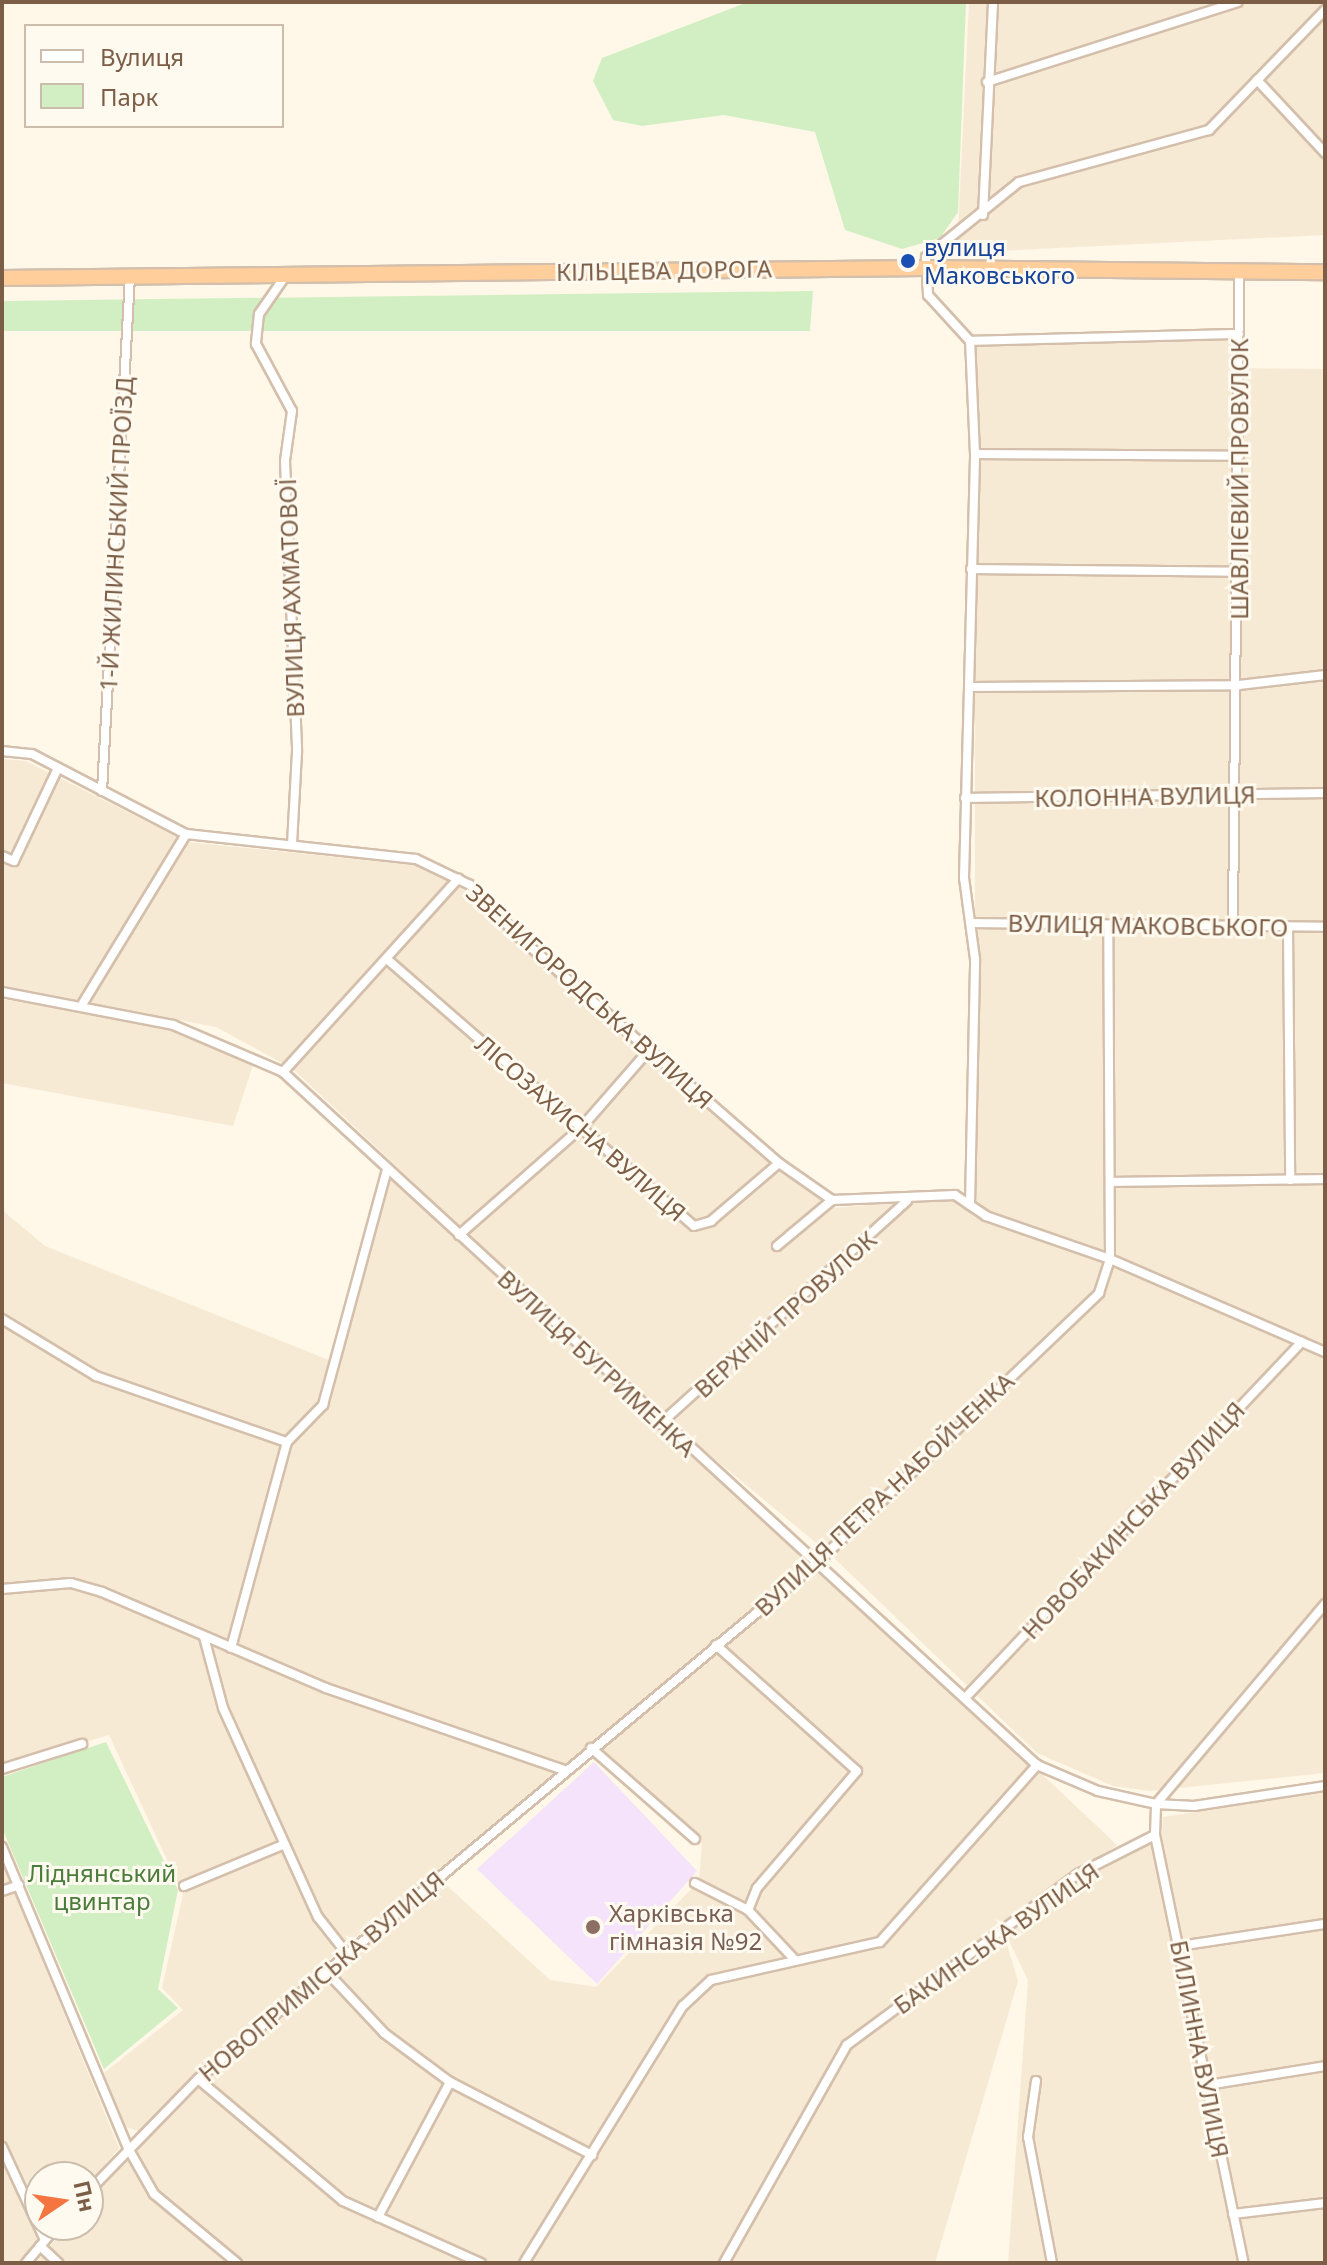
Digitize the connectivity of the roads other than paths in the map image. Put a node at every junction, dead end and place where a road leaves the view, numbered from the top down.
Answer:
1 (993, 2) edge
2 (1238, 2) edge
3 (1325, 10) edge
4 (1257, 80) junction
5 (987, 82) junction
6 (1325, 153) edge
7 (983, 215) junction
8 (925, 268) junction
9 (1325, 272) edge
10 (1239, 273) junction
11 (287, 274) junction
12 (130, 276) junction
13 (2, 278) edge
14 (1239, 334) junction
15 (970, 341) junction
16 (975, 454) junction
17 (1239, 456) junction
18 (971, 569) junction
19 (1239, 572) junction
20 (1325, 675) edge
21 (1239, 685) junction
22 (971, 687) junction
23 (2, 751) edge
24 (58, 768) junction
25 (102, 791) junction
26 (1325, 793) edge
27 (1236, 795) junction
28 (965, 798) junction
29 (186, 834) junction
30 (292, 844) junction
31 (2, 856) edge
32 (458, 879) junction
33 (971, 923) junction
34 (1108, 926) junction
35 (1233, 927) junction
36 (1288, 927) junction
37 (1325, 927) edge
38 (388, 960) junction
39 (2, 992) edge
40 (83, 1003) junction
41 (649, 1050) junction
42 (283, 1072) junction
43 (581, 1128) junction
44 (779, 1163) junction
45 (387, 1169) junction
46 (1325, 1179) edge
47 (1290, 1180) junction
48 (1111, 1182) junction
49 (832, 1200) junction
50 (907, 1201) junction
51 (970, 1205) junction
52 (459, 1235) junction
53 (777, 1246) dead end
54 (1110, 1259) junction
55 (2, 1319) edge
56 (1302, 1342) junction
57 (1325, 1352) edge
58 (660, 1424) junction
59 (287, 1442) junction
60 (820, 1560) junction
61 (2, 1589) edge
62 (1325, 1604) edge
63 (204, 1637) junction
64 (716, 1645) junction
65 (231, 1648) junction
66 (965, 1698) junction
67 (82, 1744) dead end
68 (591, 1748) junction
69 (1037, 1765) junction
70 (2, 1769) edge
71 (564, 1770) junction
72 (1325, 1786) edge
73 (1156, 1804) junction
74 (1155, 1835) junction
75 (695, 1839) dead end
76 (285, 1844) junction
77 (2, 1847) edge
78 (695, 1883) dead end
79 (19, 1885) junction
80 (184, 1886) dead end
81 (2, 1891) edge
82 (748, 1910) junction
83 (1325, 1924) edge
84 (1179, 1946) junction
85 (348, 1955) junction
86 (794, 1959) junction
87 (327, 1972) junction
88 (1325, 2066) edge
89 (198, 2079) junction
90 (1036, 2081) dead end
91 (450, 2082) junction
92 (1208, 2085) junction
93 (2, 2147) edge
94 (128, 2148) junction
95 (592, 2155) junction
96 (104, 2174) edge
97 (1325, 2203) edge
98 (1233, 2214) junction
99 (378, 2217) junction
100 (42, 2243) junction
101 (26, 2263) edge
102 (58, 2263) edge
103 (237, 2263) edge
104 (481, 2263) edge
105 (524, 2263) edge
106 (724, 2263) edge
107 (1052, 2263) edge
108 (1244, 2263) edge

1 - 5 street
2 - 5 street
3 - 4 street
4 - 6 street
4 - 7 street
5 - 7 street
7 - 8 street
8 - 10 highway, КІЛЬЦЕВА ДОРОГА
8 - 11 highway, КІЛЬЦЕВА ДОРОГА
8 - 15 street
9 - 10 highway, КІЛЬЦЕВА ДОРОГА
10 - 14 street, ШАВЛІЄВИЙ ПРОВУЛОК
11 - 12 highway, КІЛЬЦЕВА ДОРОГА
11 - 30 street, ВУЛИЦЯ АХМАТОВОЇ
12 - 13 highway, КІЛЬЦЕВА ДОРОГА
12 - 25 street, 1-Й ЖИЛИНСЬКИЙ ПРОЇЗД
14 - 15 street
14 - 17 street, ШАВЛІЄВИЙ ПРОВУЛОК
15 - 16 street, ВУЛИЦЯ МАКОВСЬКОГО
16 - 17 street
16 - 18 street, ВУЛИЦЯ МАКОВСЬКОГО
17 - 19 street, ШАВЛІЄВИЙ ПРОВУЛОК
18 - 19 street
18 - 22 street, ВУЛИЦЯ МАКОВСЬКОГО
19 - 21 street, ШАВЛІЄВИЙ ПРОВУЛОК
20 - 21 street
21 - 22 street
21 - 27 street, ШАВЛІЄВИЙ ПРОВУЛОК
22 - 28 street, ВУЛИЦЯ МАКОВСЬКОГО
23 - 24 street, ЗВЕНИГОРОДСЬКА ВУЛИЦЯ
24 - 25 street, ЗВЕНИГОРОДСЬКА ВУЛИЦЯ
24 - 31 street
25 - 29 street, ЗВЕНИГОРОДСЬКА ВУЛИЦЯ
26 - 27 street, КОЛОННА ВУЛИЦЯ
27 - 28 street, КОЛОННА ВУЛИЦЯ
27 - 35 street, ШАВЛІЄВИЙ ПРОВУЛОК
28 - 33 street, ВУЛИЦЯ МАКОВСЬКОГО
29 - 30 street, ЗВЕНИГОРОДСЬКА ВУЛИЦЯ
29 - 40 street
30 - 32 street, ЗВЕНИГОРОДСЬКА ВУЛИЦЯ
32 - 38 street
32 - 41 street, ЗВЕНИГОРОДСЬКА ВУЛИЦЯ
33 - 34 street, ВУЛИЦЯ МАКОВСЬКОГО
33 - 51 street, ВУЛИЦЯ МАКОВСЬКОГО
34 - 35 street, ВУЛИЦЯ МАКОВСЬКОГО
34 - 48 street, ВУЛИЦЯ ПЕТРА НАБОЙЧЕНКА
35 - 36 street, ВУЛИЦЯ МАКОВСЬКОГО
36 - 37 street, ВУЛИЦЯ МАКОВСЬКОГО
36 - 47 street
38 - 42 street
38 - 43 street, ЛІСОЗАХИСНА ВУЛИЦЯ
39 - 40 street, ВУЛИЦЯ БУГРИМЕНКА
40 - 42 street, ВУЛИЦЯ БУГРИМЕНКА
41 - 43 street
41 - 44 street, ЗВЕНИГОРОДСЬКА ВУЛИЦЯ
42 - 45 street, ВУЛИЦЯ БУГРИМЕНКА
43 - 44 street, ЛІСОЗАХИСНА ВУЛИЦЯ
43 - 52 street
44 - 49 street, ЗВЕНИГОРОДСЬКА ВУЛИЦЯ
45 - 52 street, ВУЛИЦЯ БУГРИМЕНКА
45 - 59 street
46 - 47 street
47 - 48 street
48 - 54 street, ВУЛИЦЯ ПЕТРА НАБОЙЧЕНКА
49 - 50 street
49 - 53 street
50 - 51 street
50 - 58 street, ВЕРХНІЙ ПРОВУЛОК
51 - 54 street
52 - 58 street, ВУЛИЦЯ БУГРИМЕНКА
54 - 56 street
54 - 60 street, ВУЛИЦЯ ПЕТРА НАБОЙЧЕНКА
55 - 59 street
56 - 57 street
56 - 66 street, НОВОБАКИНСЬКА ВУЛИЦЯ
58 - 60 street, ВУЛИЦЯ БУГРИМЕНКА
59 - 65 street
60 - 64 street, ВУЛИЦЯ ПЕТРА НАБОЙЧЕНКА
60 - 66 street, ВУЛИЦЯ БУГРИМЕНКА
61 - 63 street
62 - 73 street
63 - 65 street
63 - 76 street
64 - 68 street, ВУЛИЦЯ ПЕТРА НАБОЙЧЕНКА
64 - 82 street
65 - 71 street
66 - 69 street, ВУЛИЦЯ БУГРИМЕНКА
67 - 70 street
68 - 71 street, ВУЛИЦЯ ПЕТРА НАБОЙЧЕНКА
68 - 75 street
69 - 73 street, ВУЛИЦЯ БУГРИМЕНКА
69 - 86 street
71 - 85 street, НОВОПРИМІСЬКА ВУЛИЦЯ
72 - 73 street, ВУЛИЦЯ БУГРИМЕНКА
73 - 74 street
74 - 84 street, БИЛИННА ВУЛИЦЯ
74 - 106 street, БАКИНСЬКА ВУЛИЦЯ
76 - 80 street
76 - 85 street
77 - 79 street
78 - 82 street
79 - 81 street
79 - 94 street
82 - 86 street
83 - 84 street
84 - 92 street, БИЛИННА ВУЛИЦЯ
85 - 87 street, НОВОПРИМІСЬКА ВУЛИЦЯ
86 - 95 street
87 - 89 street, НОВОПРИМІСЬКА ВУЛИЦЯ
87 - 91 street
88 - 92 street
89 - 94 street, НОВОПРИМІСЬКА ВУЛИЦЯ
89 - 99 street
90 - 107 street
91 - 95 street
91 - 99 street
92 - 98 street, БИЛИННА ВУЛИЦЯ
93 - 100 street
94 - 96 street, НОВОПРИМІСЬКА ВУЛИЦЯ
94 - 103 street
95 - 105 street
97 - 98 street
98 - 108 street, БИЛИННА ВУЛИЦЯ
99 - 104 street
100 - 101 street
100 - 102 street

